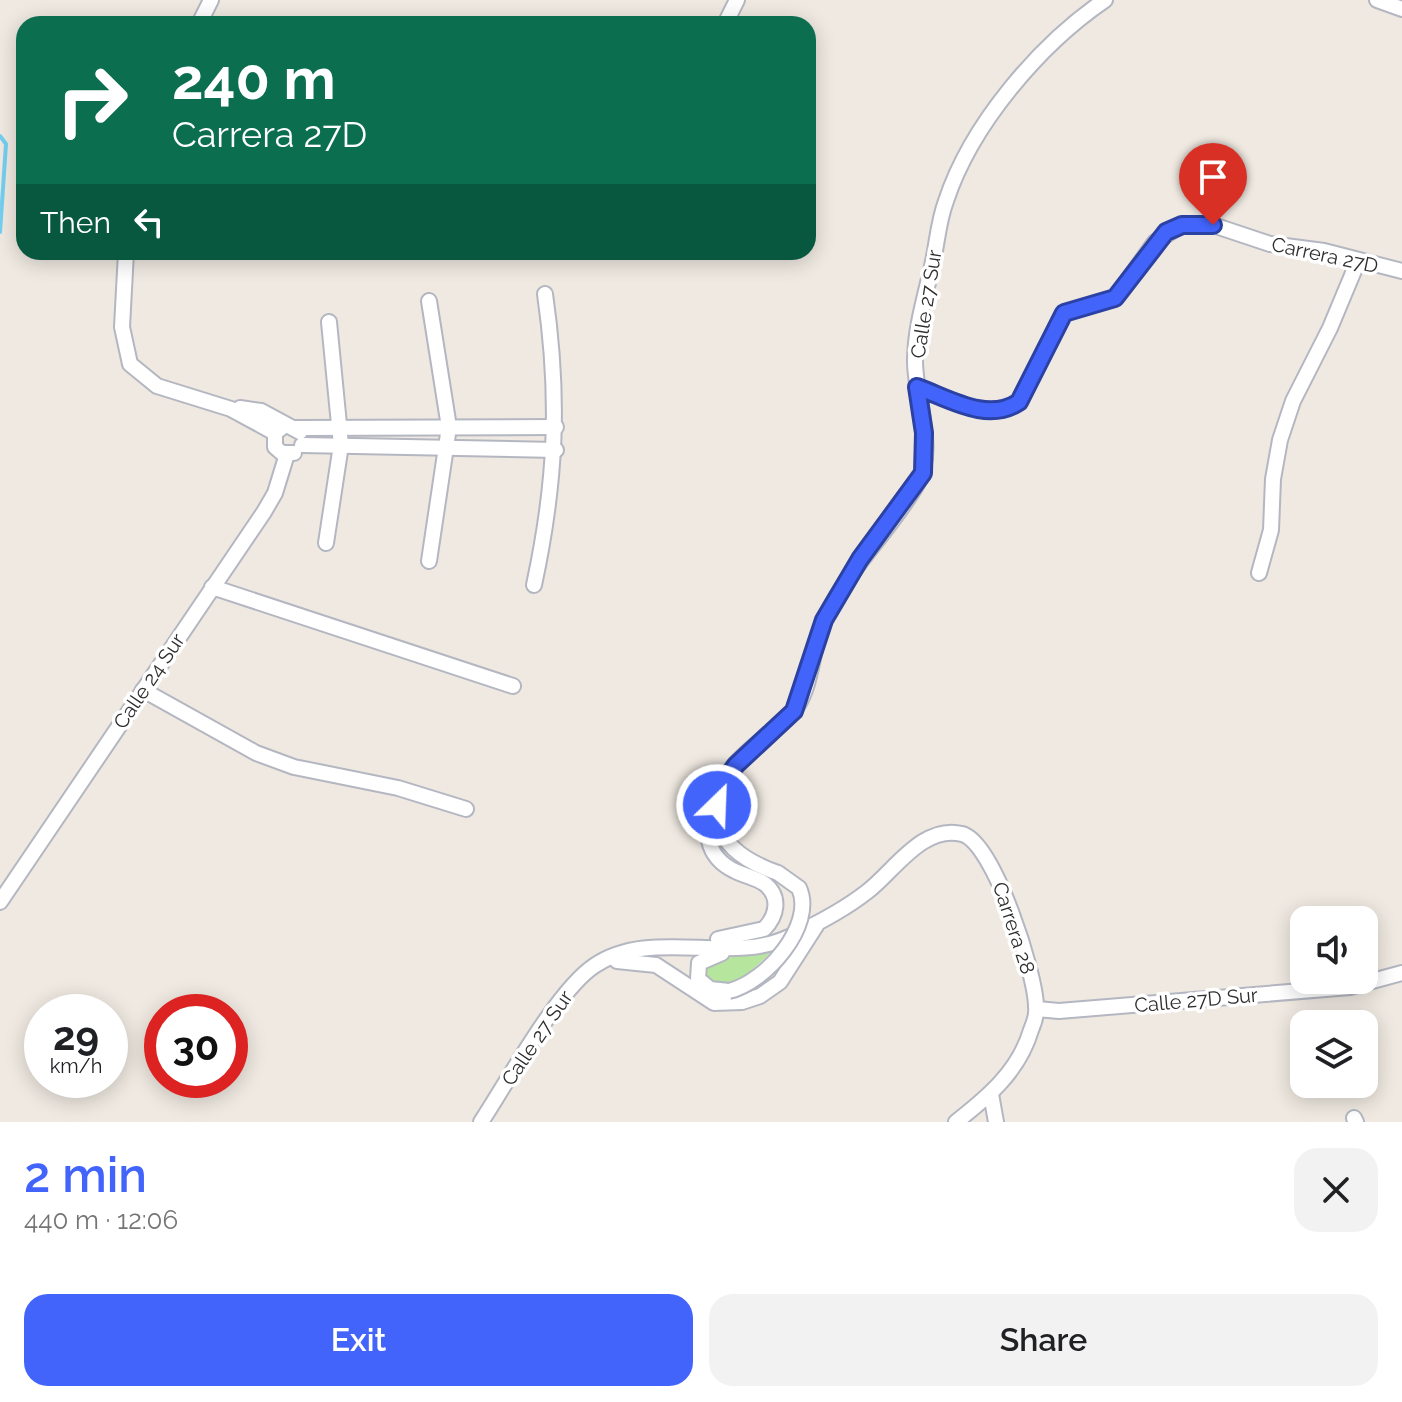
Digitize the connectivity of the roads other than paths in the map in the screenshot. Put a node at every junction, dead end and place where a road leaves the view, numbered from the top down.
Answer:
1 (1105, 0) edge
2 (1377, 0) edge
3 (1402, 9) edge
4 (126, 260) edge
5 (1358, 261) junction
6 (1402, 271) edge
7 (545, 294) dead end
8 (429, 301) dead end
9 (329, 322) dead end
10 (917, 387) junction
11 (340, 426) junction
12 (449, 427) junction
13 (556, 427) junction
14 (285, 429) junction
15 (302, 445) junction
16 (341, 445) junction
17 (448, 448) junction
18 (556, 450) junction
19 (287, 454) junction
20 (326, 543) dead end
21 (429, 561) dead end
22 (1259, 573) dead end
23 (534, 585) dead end
24 (212, 587) junction
25 (513, 686) dead end
26 (143, 690) junction
27 (719, 789) junction
28 (466, 809) dead end
29 (0, 902) edge
30 (841, 910) joint
31 (820, 922) junction
32 (762, 944) junction
33 (699, 948) junction
34 (642, 950) junction
35 (590, 969) junction
36 (1402, 973) edge
37 (682, 982) junction
38 (729, 991) junction
39 (699, 996) junction
40 (1037, 1009) junction
41 (991, 1094) junction
42 (481, 1122) edge
43 (956, 1122) edge
44 (996, 1122) edge

1 - 10 street, Calle 27 Sur
2 - 3 street
4 - 14 street
5 - 6 street, Carrera 27D
5 - 10 street, Carrera 27D
5 - 22 street
7 - 13 street
8 - 12 street
9 - 11 street
10 - 27 street, Calle 27 Sur
11 - 12 street
11 - 14 street
11 - 16 street
12 - 13 street
12 - 17 street
13 - 18 street
14 - 15 street
14 - 19 street
15 - 16 street
15 - 19 street
16 - 17 street
16 - 20 street
17 - 18 street
17 - 21 street
18 - 23 street
19 - 24 street, Calle 24 Sur
24 - 25 street
24 - 26 street, Calle 24 Sur
26 - 28 street
26 - 29 street, Calle 24 Sur
27 - 34 street
27 - 38 street, bridge
30 - 31 street, Calle 27 Sur
30 - 40 street, Carrera 28
31 - 32 street, Calle 27 Sur
31 - 39 street
32 - 33 street, Calle 27 Sur
32 - 38 street
33 - 34 street, Calle 27 Sur
33 - 37 street
34 - 35 street, Calle 27 Sur
35 - 37 street
35 - 42 street, Calle 27 Sur
36 - 40 street, Calle 27D Sur
37 - 39 street
38 - 39 street
40 - 41 street
41 - 43 street
41 - 44 street

